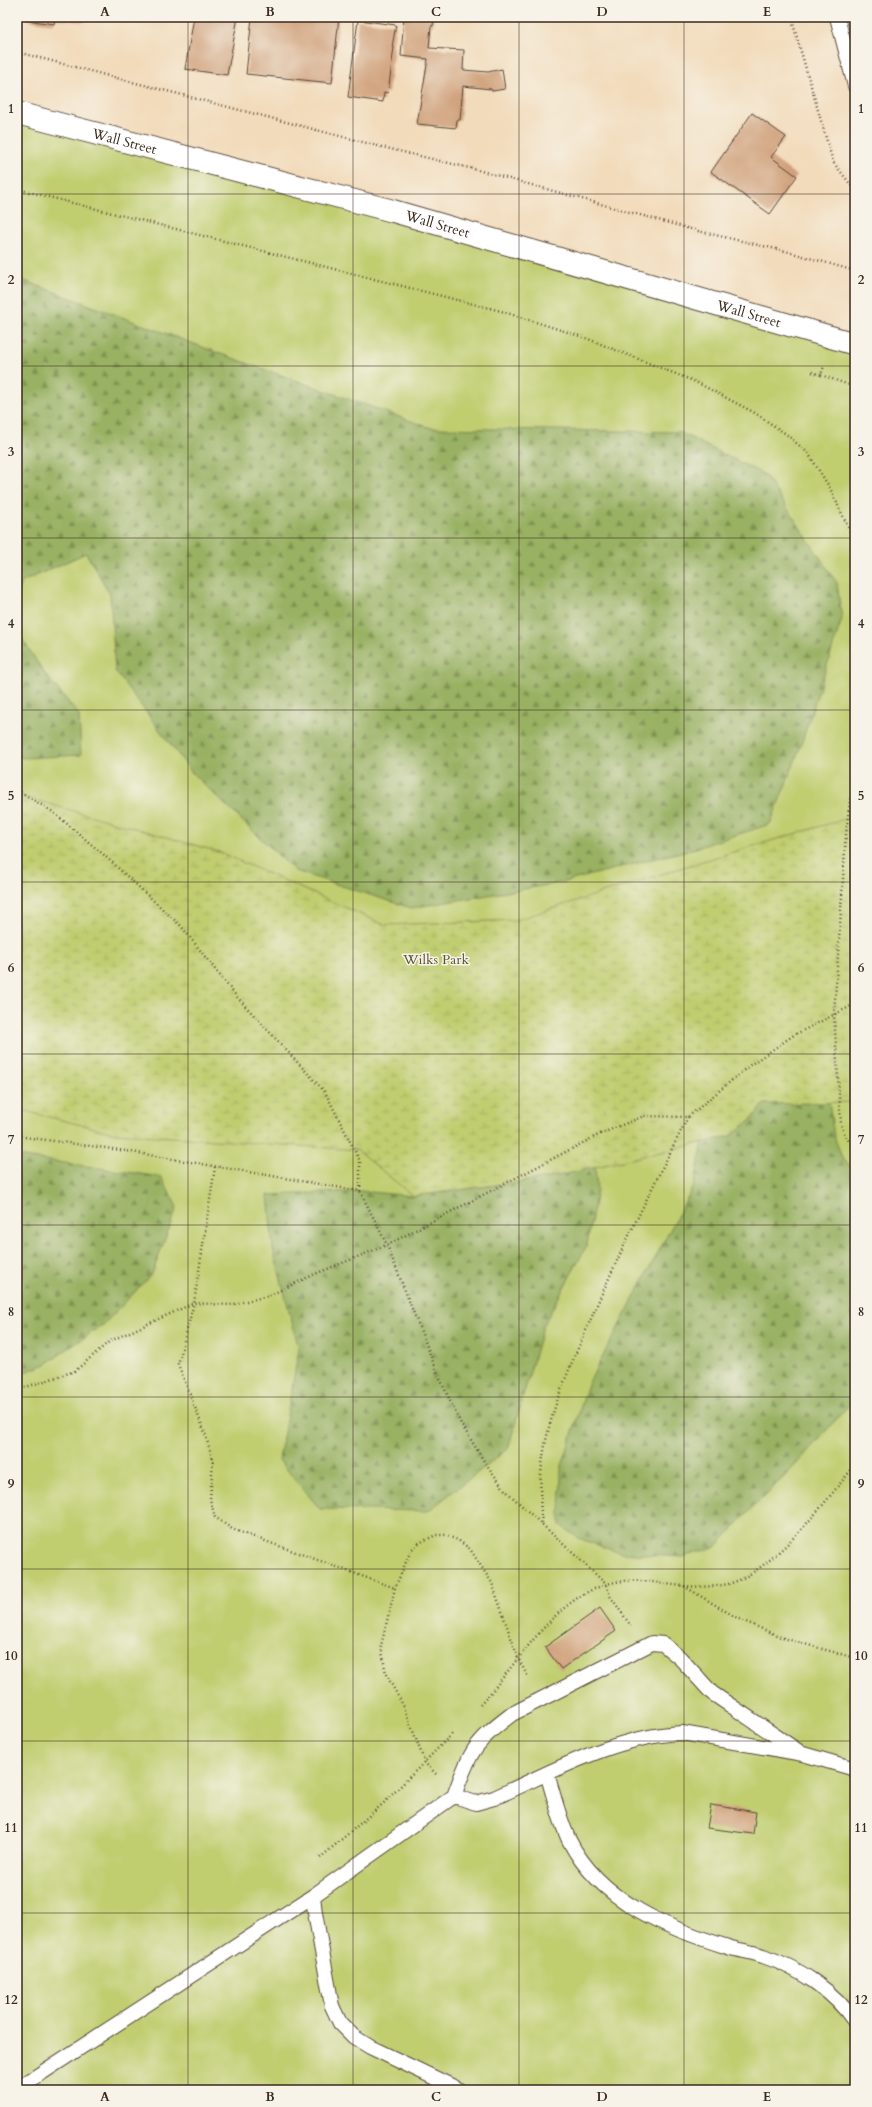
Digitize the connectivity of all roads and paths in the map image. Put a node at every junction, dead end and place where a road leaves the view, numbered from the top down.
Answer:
1 (791, 17) edge
2 (837, 17) edge
3 (17, 52) edge
4 (855, 86) edge
5 (17, 113) edge
6 (17, 189) edge
7 (855, 190) edge
8 (855, 271) edge
9 (855, 344) edge
10 (821, 375) dead end
11 (855, 388) edge
12 (855, 542) edge
13 (855, 783) edge
14 (17, 790) edge
15 (855, 1004) edge
16 (834, 1014) junction
17 (688, 1117) junction
18 (17, 1136) edge
19 (855, 1148) edge
20 (215, 1167) junction
21 (360, 1191) junction
22 (387, 1245) junction
23 (194, 1303) junction
24 (17, 1390) edge
25 (855, 1465) edge
26 (542, 1524) junction
27 (606, 1584) junction
28 (683, 1586) junction
29 (395, 1588) junction
30 (644, 1645) junction
31 (518, 1658) junction
32 (855, 1658) edge
33 (540, 1700) junction
34 (479, 1706) dead end
35 (456, 1730) dead end
36 (803, 1754) junction
37 (425, 1763) junction
38 (855, 1769) edge
39 (547, 1774) junction
40 (454, 1796) junction
41 (354, 1829) dead end
42 (313, 1896) junction
43 (855, 2022) edge
44 (17, 2089) edge
45 (460, 2090) edge

1 - 7 path
2 - 4 lane
3 - 8 path
5 - 9 street, Wall Street
6 - 12 path
10 - 11 path
13 - 16 path
14 - 21 path
15 - 16 path
16 - 17 path
16 - 19 path
17 - 22 path
17 - 26 path
18 - 20 path
20 - 21 path
20 - 23 path
21 - 22 path
22 - 23 path
22 - 26 path
23 - 24 path
23 - 29 path
25 - 28 path
26 - 27 path
27 - 28 path
27 - 30 path
27 - 31 path
28 - 32 path
29 - 31 path
29 - 37 path
30 - 33 lane
30 - 36 lane
31 - 33 path
31 - 34 path
33 - 40 lane
35 - 37 path
36 - 38 lane
36 - 39 lane
37 - 40 path
37 - 41 path
39 - 40 lane
39 - 43 lane
40 - 42 lane
42 - 44 lane
42 - 45 lane

